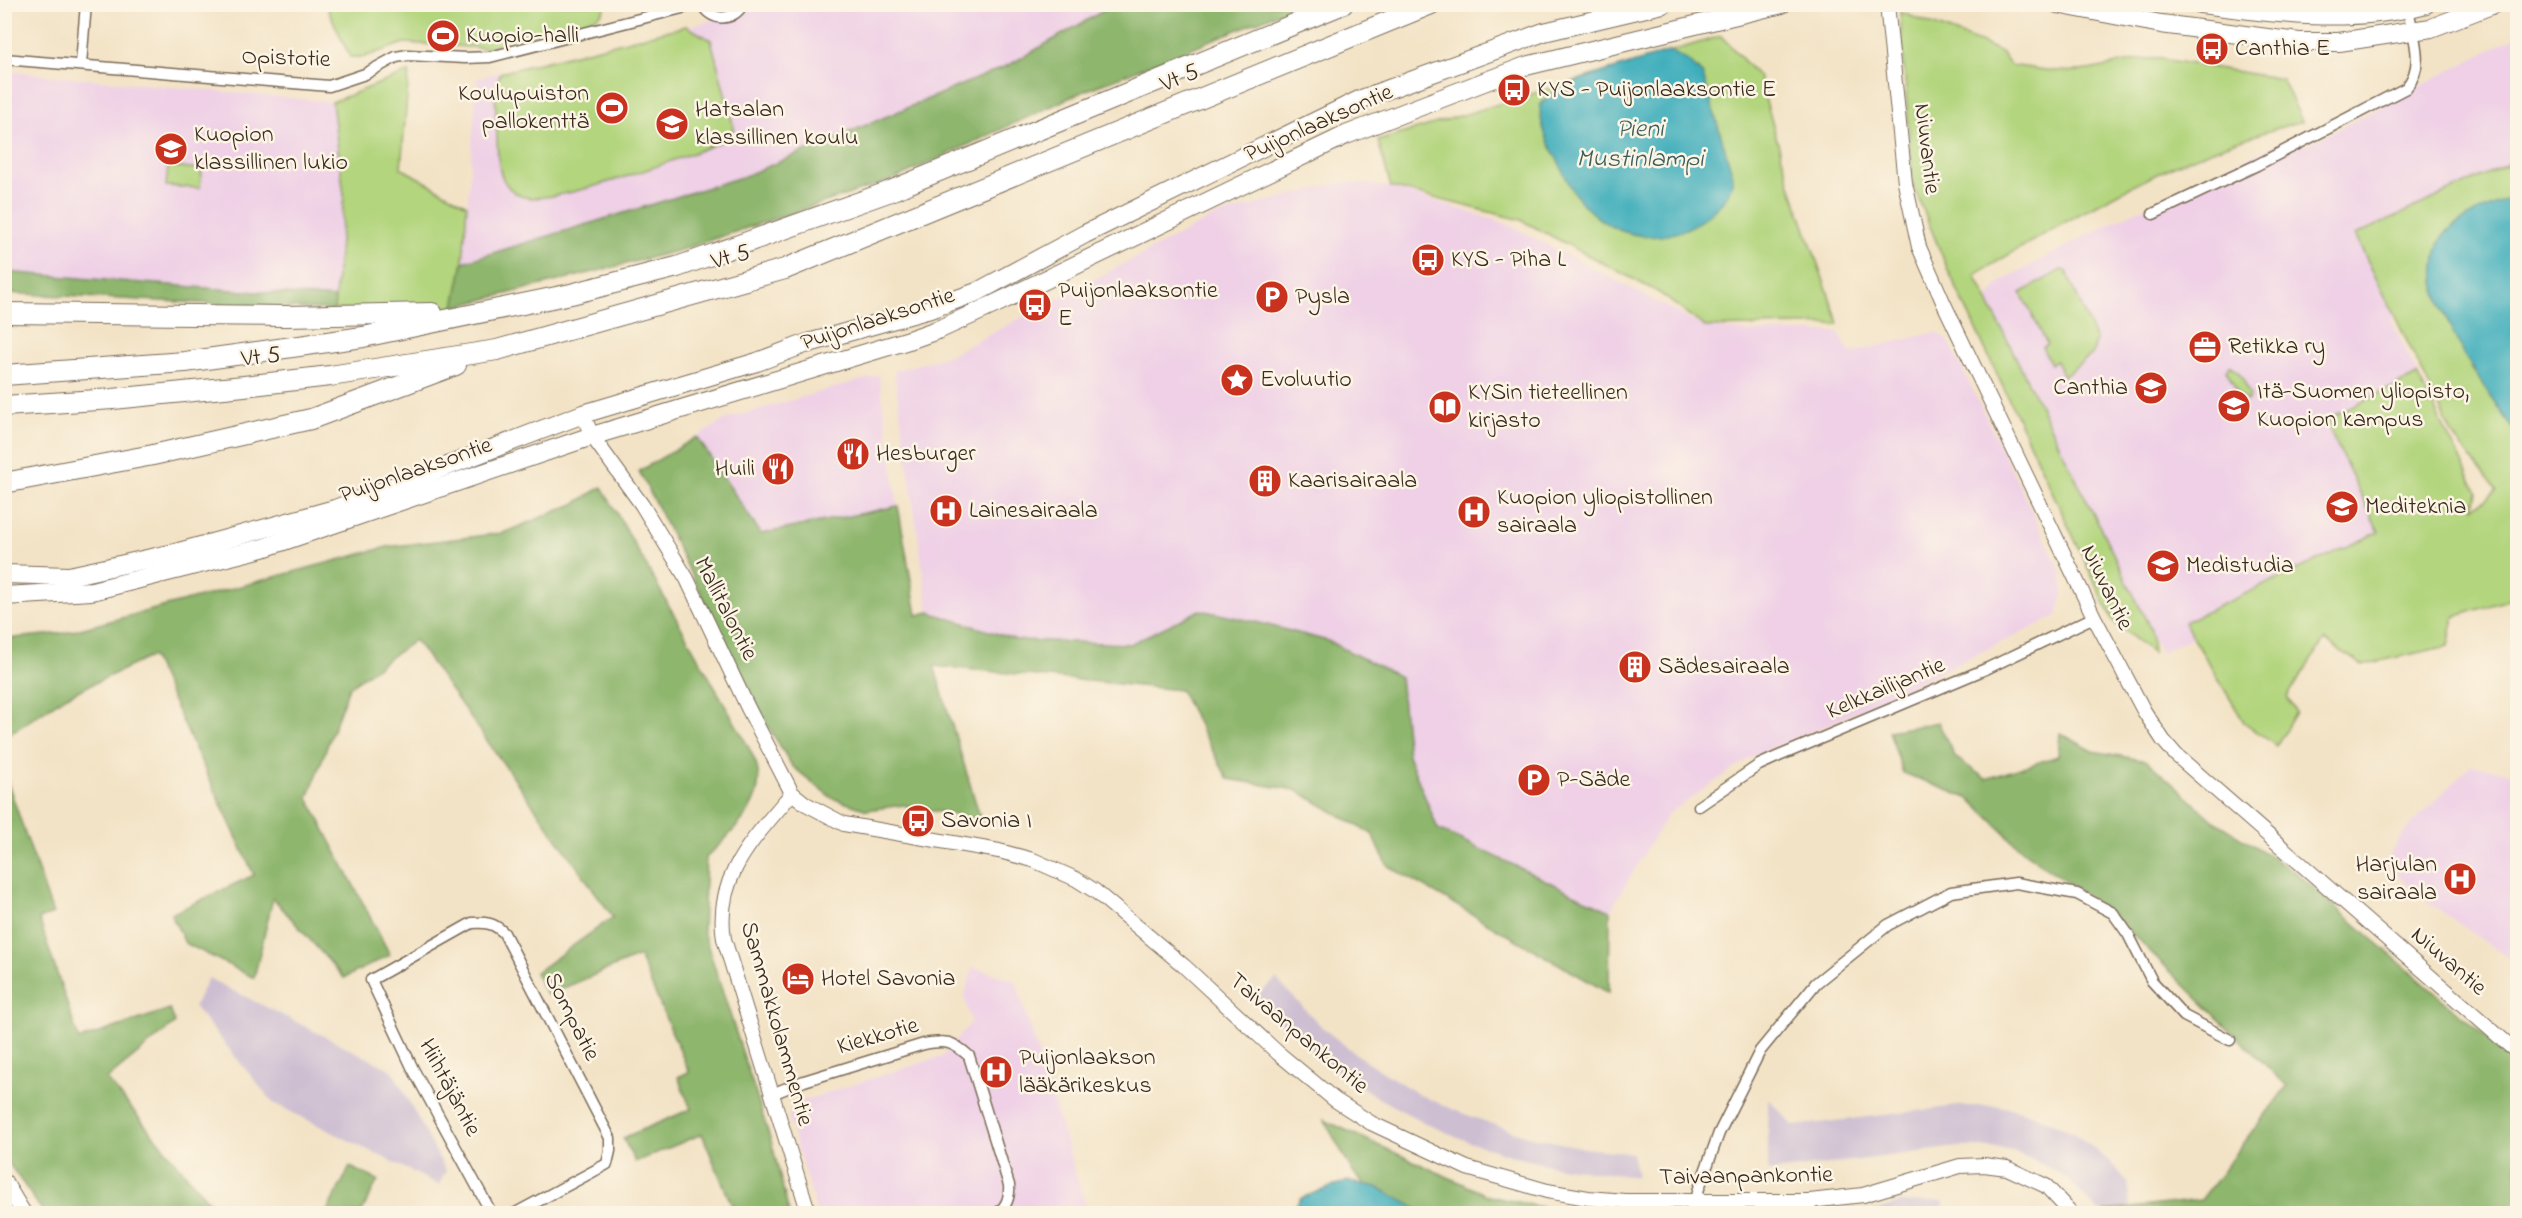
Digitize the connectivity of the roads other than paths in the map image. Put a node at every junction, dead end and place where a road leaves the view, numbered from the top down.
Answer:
1 (86, 4) edge
2 (700, 4) edge
3 (743, 4) edge
4 (1343, 4) edge
5 (1431, 4) edge
6 (1782, 4) edge
7 (1887, 4) edge
8 (2057, 4) edge
9 (2200, 4) edge
10 (2426, 4) edge
11 (2494, 4) edge
12 (1660, 5) edge
13 (1736, 7) edge
14 (2408, 9) junction
15 (2412, 33) junction
16 (4, 58) edge
17 (81, 64) junction
18 (2153, 214) dead end
19 (4, 306) edge
20 (26, 312) junction
21 (480, 312) junction
22 (4, 313) edge
23 (497, 350) junction
24 (4, 375) edge
25 (4, 406) edge
26 (583, 414) junction
27 (592, 436) junction
28 (4, 483) edge
29 (4, 574) edge
30 (4, 596) edge
31 (2094, 617) junction
32 (792, 793) junction
33 (1699, 806) dead end
34 (829, 817) joint
35 (371, 980) joint
36 (2230, 1040) dead end
37 (2517, 1053) edge
38 (772, 1094) junction
39 (4, 1181) edge
40 (1697, 1202) junction
41 (1679, 1207) edge
42 (1810, 1207) edge
43 (24, 1214) edge
44 (492, 1214) edge
45 (514, 1214) edge
46 (809, 1214) edge
47 (997, 1214) edge
48 (2072, 1214) edge

1 - 17 street
2 - 3 street, Opistotie
2 - 17 street, Opistotie
4 - 21 highway, Vt 5
5 - 23 highway, Vt 5
6 - 13 main road, Puijonlaaksontie
7 - 31 street, Niuvantie
8 - 15 main road
9 - 14 main road
10 - 14 main road
11 - 15 main road
12 - 26 main road, Puijonlaaksontie
13 - 27 main road, Puijonlaaksontie
14 - 15 street
15 - 18 street
16 - 17 street, Opistotie
19 - 20 highway
20 - 21 highway
20 - 22 highway
21 - 24 highway, Vt 5
23 - 25 highway, Vt 5
23 - 28 highway
26 - 27 street, Mallitalontie
26 - 29 main road, Puijonlaaksontie
27 - 30 main road, Puijonlaaksontie
27 - 32 street, Mallitalontie
31 - 33 street, Kelkkailijantie
31 - 37 street, Niuvantie
32 - 34 street, Mallitalontie
32 - 38 street, Sammakkolammentie
34 - 41 street, Taivaanpankontie
35 - 44 street, Hiihtäjäntie
35 - 45 street, Sompatie
36 - 40 street
38 - 46 street, Sammakkolammentie
38 - 47 street, Kiekkotie
39 - 43 main road
40 - 41 street, Taivaanpankontie
40 - 42 street, Taivaanpankontie
42 - 48 street, Taivaanpankontie

